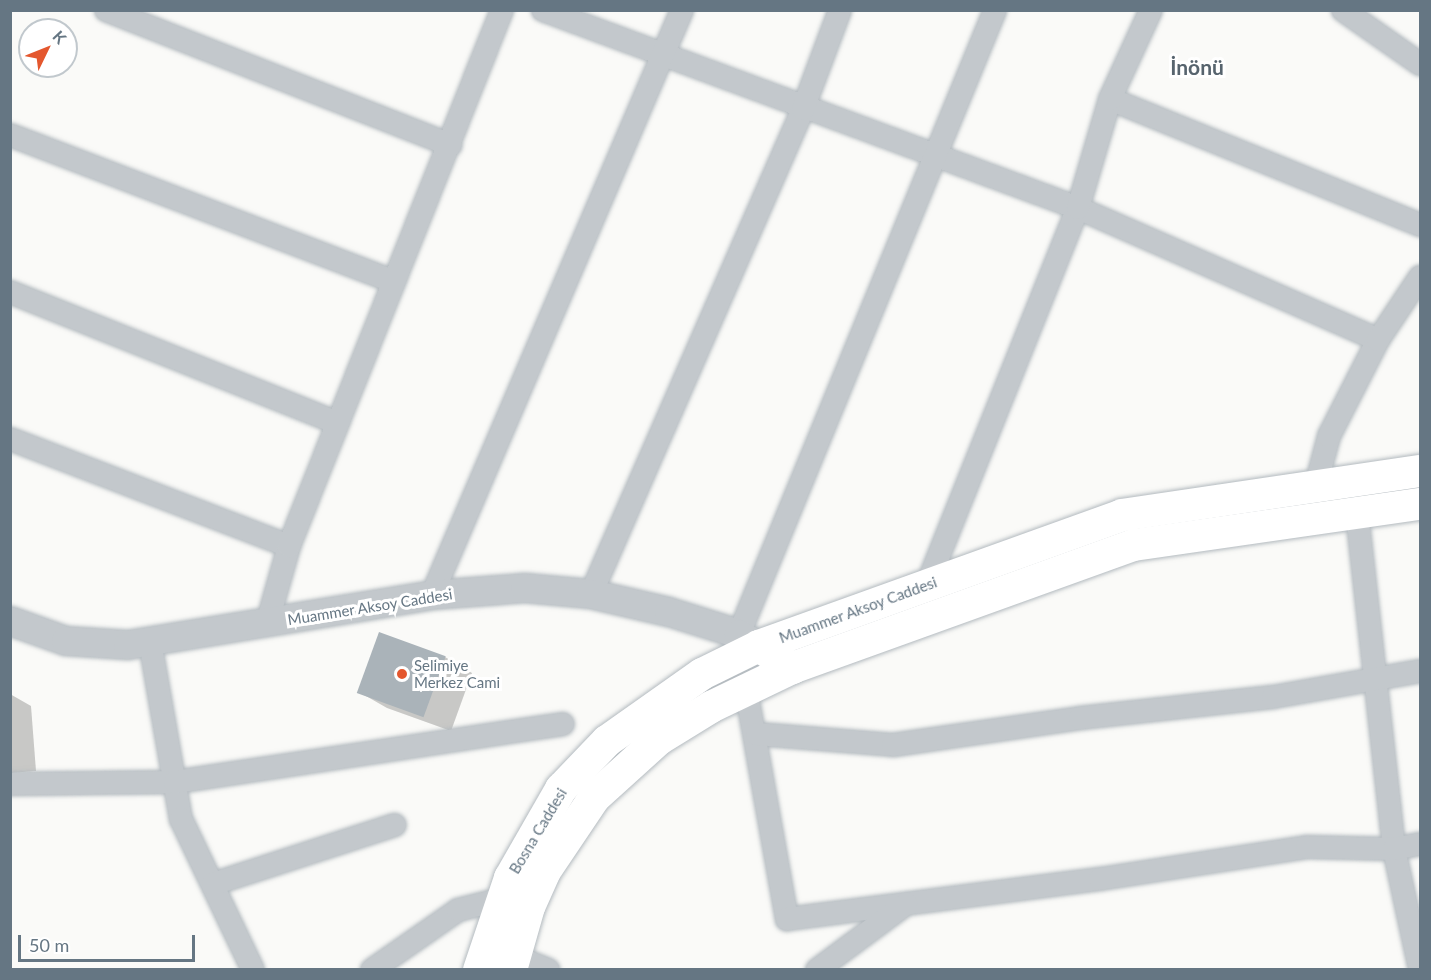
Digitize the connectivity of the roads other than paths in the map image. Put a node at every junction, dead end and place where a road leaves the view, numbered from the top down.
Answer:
1 (106, 10) edge
2 (502, 10) edge
3 (543, 10) edge
4 (682, 10) edge
5 (840, 10) edge
6 (995, 10) edge
7 (1151, 10) edge
8 (1343, 10) edge
9 (666, 54) junction
10 (1420, 64) edge
11 (1110, 99) junction
12 (803, 109) junction
13 (10, 135) edge
14 (451, 145) junction
15 (937, 157) junction
16 (1078, 208) junction
17 (1420, 225) edge
18 (1420, 277) edge
19 (394, 282) junction
20 (10, 292) edge
21 (1378, 340) junction
22 (337, 423) junction
23 (10, 439) edge
24 (1420, 471) edge
25 (1316, 485) junction
26 (1420, 504) edge
27 (1357, 513) junction
28 (289, 546) junction
29 (927, 585) junction
30 (591, 594) junction
31 (432, 595) junction
32 (10, 621) edge
33 (267, 624) junction
34 (749, 640) junction
35 (150, 642) junction
36 (792, 668) junction
37 (1420, 671) edge
38 (1376, 678) junction
39 (746, 689) junction
40 (564, 724) dead end
41 (757, 734) junction
42 (175, 782) junction
43 (10, 784) edge
44 (395, 825) dead end
45 (1420, 844) edge
46 (1394, 849) junction
47 (213, 884) junction
48 (501, 899) junction
49 (907, 904) junction
50 (512, 963) edge
51 (253, 969) edge
52 (372, 969) edge
53 (479, 969) edge
54 (549, 969) edge
55 (817, 969) edge
56 (1420, 969) edge

1 - 14 street
2 - 14 street
3 - 9 street
4 - 9 street
5 - 12 street
6 - 15 street
7 - 11 street
8 - 10 street
9 - 12 street
9 - 31 street
11 - 16 street
11 - 17 street
12 - 15 street
12 - 30 street
13 - 19 street
14 - 19 street
15 - 16 street
15 - 34 street
16 - 21 street
16 - 29 street
18 - 21 street
19 - 22 street
20 - 22 street
21 - 25 street
22 - 28 street
23 - 28 street
24 - 25 main road, Muammer Aksoy Caddesi
25 - 29 main road, Muammer Aksoy Caddesi
26 - 27 main road, Bosna Caddesi
27 - 36 main road, Bosna Caddesi
27 - 38 street
28 - 33 street
29 - 34 main road, Muammer Aksoy Caddesi
30 - 31 street, Muammer Aksoy Caddesi
30 - 34 street, Muammer Aksoy Caddesi
31 - 33 street, Muammer Aksoy Caddesi
32 - 35 street, Muammer Aksoy Caddesi
33 - 35 street, Muammer Aksoy Caddesi
34 - 36 main road
34 - 48 main road, Bosna Caddesi
35 - 42 street
36 - 39 main road, Bosna Caddesi
37 - 38 street
38 - 41 street
38 - 46 street
39 - 41 street
39 - 50 main road, Bosna Caddesi
40 - 42 street
41 - 49 street
42 - 43 street
42 - 47 street
44 - 47 street
45 - 46 street
46 - 49 street
46 - 56 street
47 - 51 street
48 - 52 street
48 - 53 main road, Bosna Caddesi
49 - 55 street
50 - 54 street

